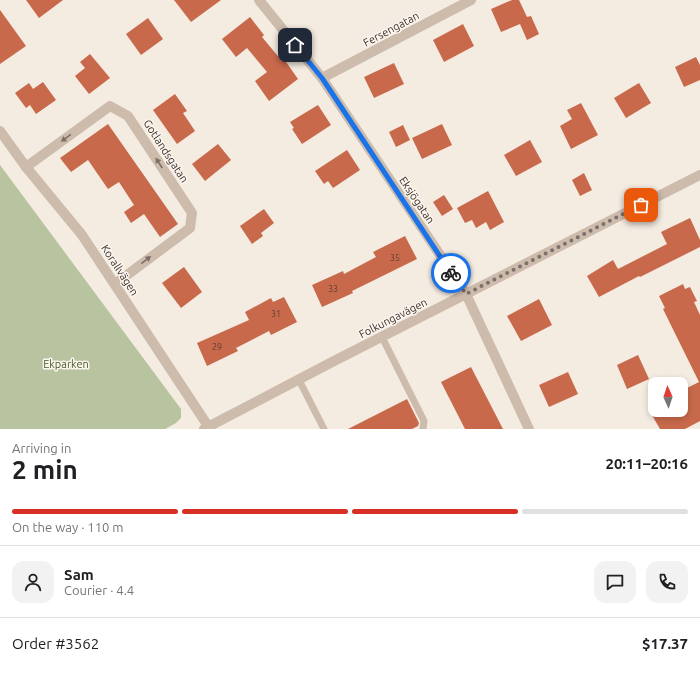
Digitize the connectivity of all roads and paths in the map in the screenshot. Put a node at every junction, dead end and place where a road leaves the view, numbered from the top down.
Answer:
1 (259, 0) edge
2 (471, 0) edge
3 (322, 78) junction
4 (0, 131) edge
5 (26, 167) junction
6 (699, 178) edge
7 (115, 284) junction
8 (466, 294) junction
9 (382, 337) junction
10 (298, 380) junction
11 (207, 428) edge
12 (324, 429) edge
13 (423, 429) edge
14 (529, 429) edge

1 - 3 street, Eksjögatan
2 - 3 street, Fersengatan
3 - 8 street, Eksjögatan
4 - 5 street, Korallvägen
5 - 7 street, Korallvägen
7 -> 5 street, Gotlandsgatan
6 - 8 street, Folkungavägen
7 - 11 street, Korallvägen
8 - 9 street, Folkungavägen
8 - 14 street, Eksjögatan
9 - 10 street, Folkungavägen
9 - 13 lane
10 - 11 street, Folkungavägen
10 - 12 lane

